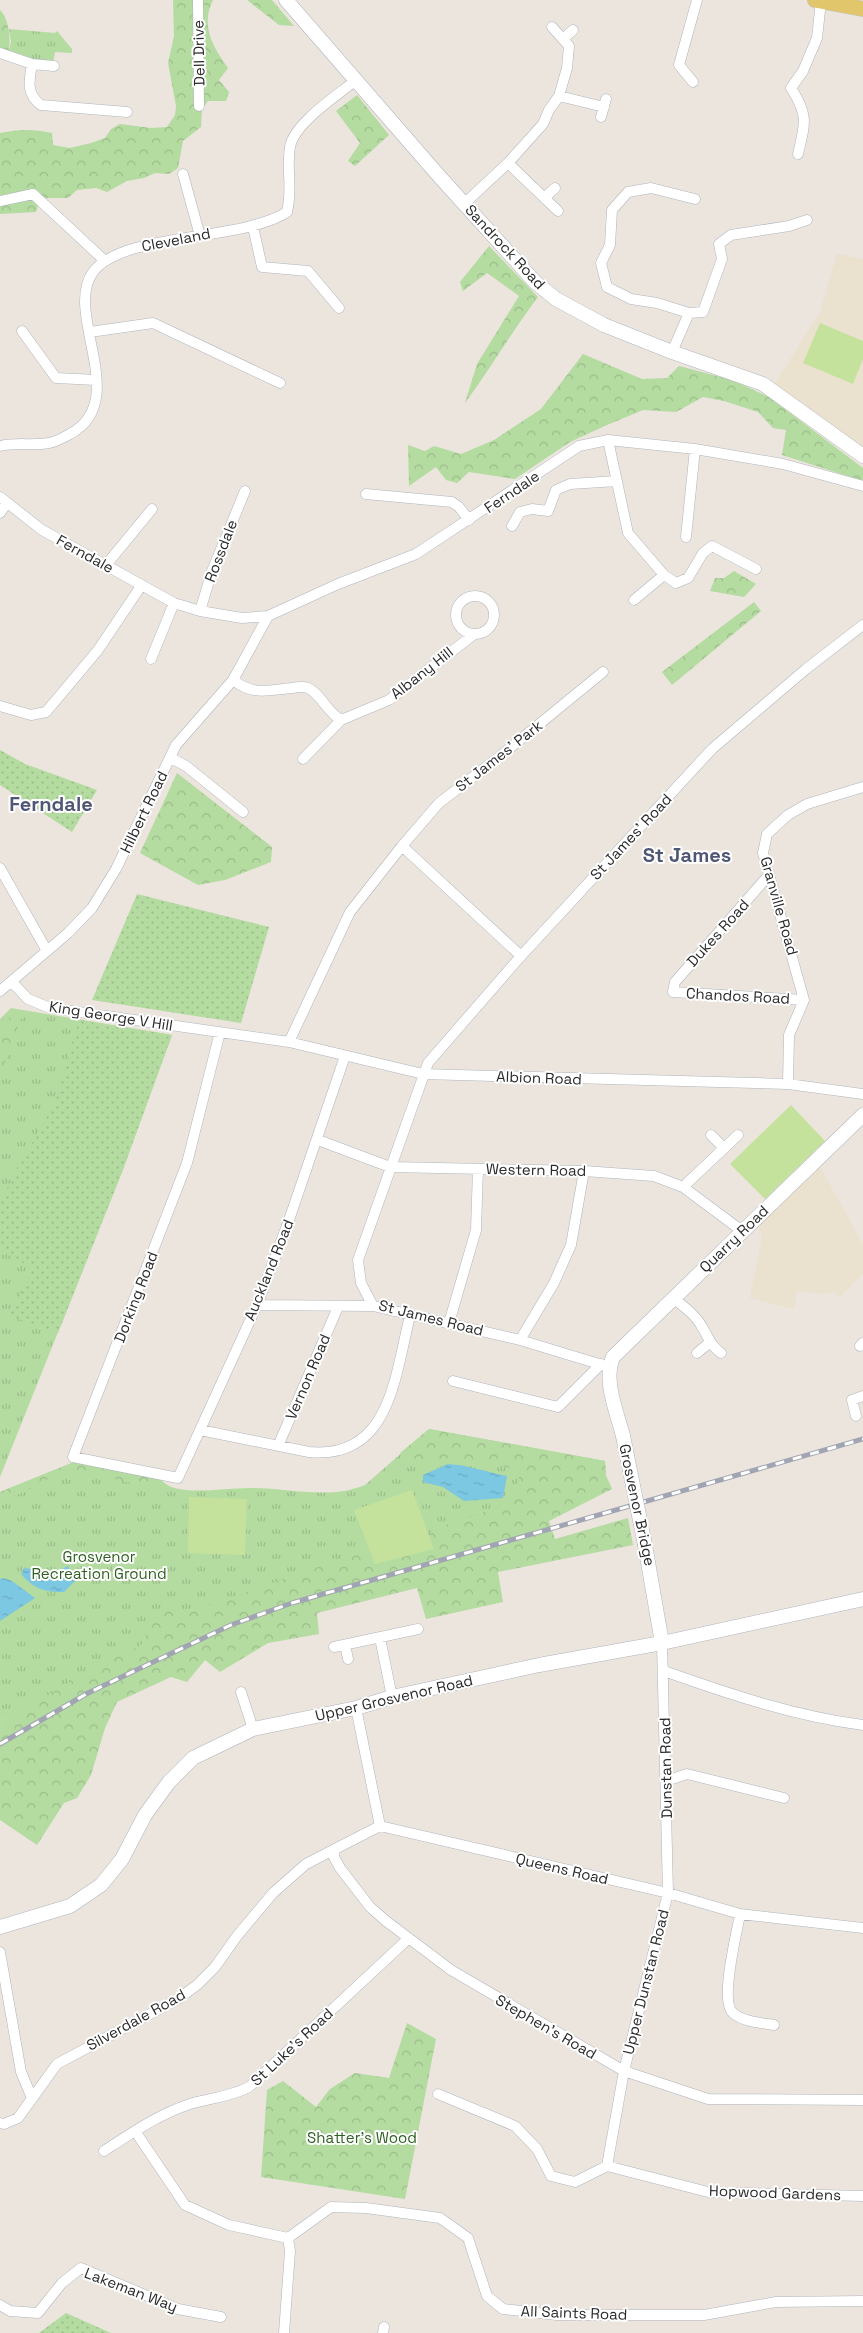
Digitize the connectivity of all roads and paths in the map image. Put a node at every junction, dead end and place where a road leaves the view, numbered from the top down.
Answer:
1 (198, 0) edge
2 (286, 0) edge
3 (697, 0) edge
4 (818, 1) edge
5 (863, 9) edge
6 (552, 27) dead end
7 (573, 30) dead end
8 (564, 38) junction
9 (0, 53) edge
10 (32, 64) junction
11 (54, 66) dead end
12 (356, 80) junction
13 (693, 82) dead end
14 (559, 96) junction
15 (200, 106) dead end
16 (604, 108) dead end
17 (127, 112) dead end
18 (798, 154) dead end
19 (508, 163) junction
20 (183, 174) dead end
21 (555, 188) dead end
22 (544, 198) junction
23 (695, 199) dead end
24 (0, 201) edge
25 (465, 203) junction
26 (558, 211) dead end
27 (807, 220) dead end
28 (254, 227) junction
29 (200, 236) junction
30 (105, 261) junction
31 (339, 308) dead end
32 (690, 313) junction
33 (22, 331) dead end
34 (90, 332) junction
35 (672, 352) junction
36 (96, 380) junction
37 (280, 383) dead end
38 (608, 440) junction
39 (0, 446) edge
40 (695, 449) junction
41 (863, 456) edge
42 (617, 481) junction
43 (863, 486) edge
44 (245, 492) dead end
45 (366, 494) dead end
46 (4, 500) edge
47 (152, 509) dead end
48 (0, 513) edge
49 (470, 520) junction
50 (512, 526) dead end
51 (686, 537) dead end
52 (106, 565) junction
53 (756, 568) dead end
54 (664, 575) junction
55 (141, 586) junction
56 (634, 600) dead end
57 (174, 603) junction
58 (200, 611) junction
59 (268, 616) junction
60 (863, 625) edge
61 (473, 635) dead end
62 (151, 659) dead end
63 (603, 672) dead end
64 (233, 680) junction
65 (0, 706) edge
66 (341, 720) junction
67 (171, 758) junction
68 (304, 759) dead end
69 (863, 787) edge
70 (243, 812) dead end
71 (402, 846) junction
72 (0, 868) edge
73 (768, 876) junction
74 (47, 951) junction
75 (521, 956) junction
76 (12, 982) junction
77 (0, 991) edge
78 (673, 992) joint
79 (804, 1000) junction
80 (220, 1032) junction
81 (289, 1042) junction
82 (346, 1056) junction
83 (423, 1074) junction
84 (788, 1084) junction
85 (863, 1094) edge
86 (863, 1115) edge
87 (738, 1134) dead end
88 (712, 1136) dead end
89 (318, 1140) junction
90 (723, 1147) junction
91 (390, 1167) junction
92 (478, 1169) junction
93 (584, 1171) junction
94 (683, 1187) junction
95 (742, 1231) junction
96 (673, 1298) junction
97 (257, 1305) junction
98 (373, 1306) junction
99 (338, 1307) junction
100 (410, 1316) junction
101 (449, 1323) junction
102 (520, 1340) junction
103 (709, 1343) junction
104 (697, 1353) dead end
105 (721, 1353) dead end
106 (605, 1365) junction
107 (453, 1381) dead end
108 (863, 1396) edge
109 (856, 1416) dead end
110 (200, 1430) junction
111 (278, 1446) junction
112 (178, 1478) joint
113 (863, 1599) edge
114 (418, 1629) dead end
115 (380, 1638) junction
116 (662, 1643) junction
117 (345, 1645) junction
118 (334, 1647) dead end
119 (348, 1659) dead end
120 (664, 1671) junction
121 (241, 1692) dead end
122 (392, 1697) junction
123 (356, 1708) junction
124 (863, 1726) edge
125 (253, 1729) junction
126 (666, 1781) junction
127 (784, 1798) dead end
128 (380, 1826) junction
129 (335, 1849) junction
130 (668, 1893) junction
131 (740, 1914) junction
132 (0, 1928) edge
133 (863, 1928) edge
134 (408, 1938) junction
135 (0, 1952) edge
136 (774, 2025) dead end
137 (624, 2071) junction
138 (438, 2094) dead end
139 (32, 2098) junction
140 (863, 2100) edge
141 (0, 2123) edge
142 (136, 2131) junction
143 (104, 2152) dead end
144 (607, 2166) junction
145 (863, 2196) edge
146 (288, 2238) junction
147 (863, 2301) edge
148 (0, 2305) edge
149 (221, 2317) dead end
150 (284, 2333) edge

1 - 15 street, Dell Drive
2 - 12 street, Sandrock Road
3 - 13 street
4 - 5 main road
4 - 18 street
6 - 8 street
7 - 8 street
8 - 14 street
9 - 10 street
10 - 11 street
10 - 17 street
12 - 25 street, Sandrock Road
12 - 28 street, Cleveland
14 - 16 street
14 - 19 street
19 - 22 street
19 - 25 street
20 - 29 street
21 - 22 street
22 - 26 street
23 - 32 street
24 - 30 street
25 - 35 street, Sandrock Road
27 - 32 street
28 - 29 street, Cleveland
28 - 31 street
29 - 30 street, Cleveland
30 - 34 street, Cleveland
32 - 35 street
33 - 36 street
34 - 36 street, Cleveland
34 - 37 street
35 - 41 street, Sandrock Road
36 - 39 street, Cleveland
38 - 40 street, Ferndale
38 - 42 street
38 - 49 street, Ferndale
40 - 43 street, Ferndale
40 - 51 street
42 - 50 street
42 - 54 street
44 - 58 street, Rossdale
45 - 49 street
46 - 48 street
46 - 52 street, Ferndale
47 - 52 street
49 - 59 street, Ferndale
52 - 55 street, Ferndale
53 - 54 street
54 - 56 street
55 - 57 street, Ferndale
55 - 65 street
57 - 58 street, Ferndale
57 - 62 street
58 - 59 street, Ferndale
59 - 64 street, Hilbert Road
60 - 75 street, St James' Road
61 - 66 street, Albany Hill
63 - 71 street, St James' Park
64 - 66 street
64 - 67 street, Hilbert Road
66 - 68 street, Albany Hill
67 - 70 street
67 - 74 street, Hilbert Road
69 - 73 street, Granville Road
71 - 75 street
71 - 81 street, St James' Park
72 - 74 street
73 - 78 street, Dukes Road
73 - 79 street, Granville Road
74 - 76 street, Hilbert Road
75 - 83 street, St James' Road
76 - 77 street, Hilbert Road
76 - 80 street, King George V Hill
78 - 79 street, Chandos Road
79 - 84 street
80 - 81 street, Albion Road
80 - 112 street, Dorking Road
81 - 82 street, Albion Road
82 - 83 street, Albion Road
82 - 89 street, Auckland Road
83 - 84 street, Albion Road
83 - 91 street, St James Road
84 - 85 street, Albion Road
86 - 95 street, Quarry Road
87 - 90 street
88 - 90 street
89 - 91 street, Western Road
89 - 97 street, Auckland Road
90 - 94 street
91 - 92 street, Western Road
91 - 98 street, St James Road
92 - 93 street, Western Road
92 - 101 street
93 - 94 street, Western Road
93 - 102 street
94 - 95 street, Western Road
95 - 96 street, Quarry Road
96 - 103 street
96 - 106 street, Quarry Road
97 - 99 street
97 - 110 street, Auckland Road
98 - 99 street
98 - 100 street, St James Road
99 - 111 street, Vernon Road
100 - 101 street, St James Road
100 - 111 street
101 - 102 street, St James Road
102 - 106 street, St James Road
103 - 104 street
103 - 105 street
106 - 107 street
106 - 116 street, Grosvenor Bridge, bridge
108 - 109 street
110 - 111 street
110 - 112 street, Auckland Road
113 - 116 street, Upper Grosvenor Road
114 - 115 street
115 - 117 street
115 - 122 street
116 - 120 street, Dunstan Road
116 - 122 street, Upper Grosvenor Road
117 - 118 street
117 - 119 street
120 - 124 street
120 - 126 street, Dunstan Road
121 - 125 street
122 - 123 street, Upper Grosvenor Road
123 - 125 street, Upper Grosvenor Road
123 - 128 street
125 - 132 street, Upper Grosvenor Road
126 - 127 street
126 - 130 street, Dunstan Road
128 - 129 street
128 - 130 street, Queens Road
129 - 134 street, Stephen's Road
129 - 139 street, Silverdale Road
130 - 131 street, Queens Road
130 - 137 street, Upper Dunstan Road
131 - 133 street, Queens Road
131 - 136 street
134 - 137 street, Stephen's Road
134 - 142 street, St Luke's Road
135 - 139 street
137 - 140 street, Stephen's Road
137 - 144 street
138 - 144 street
139 - 141 street, Silverdale Road
142 - 143 street, St Luke's Road
142 - 146 street
144 - 145 street, Hopwood Gardens
146 - 147 street, All Saints Road
146 - 150 street
148 - 149 street, Lakeman Way

